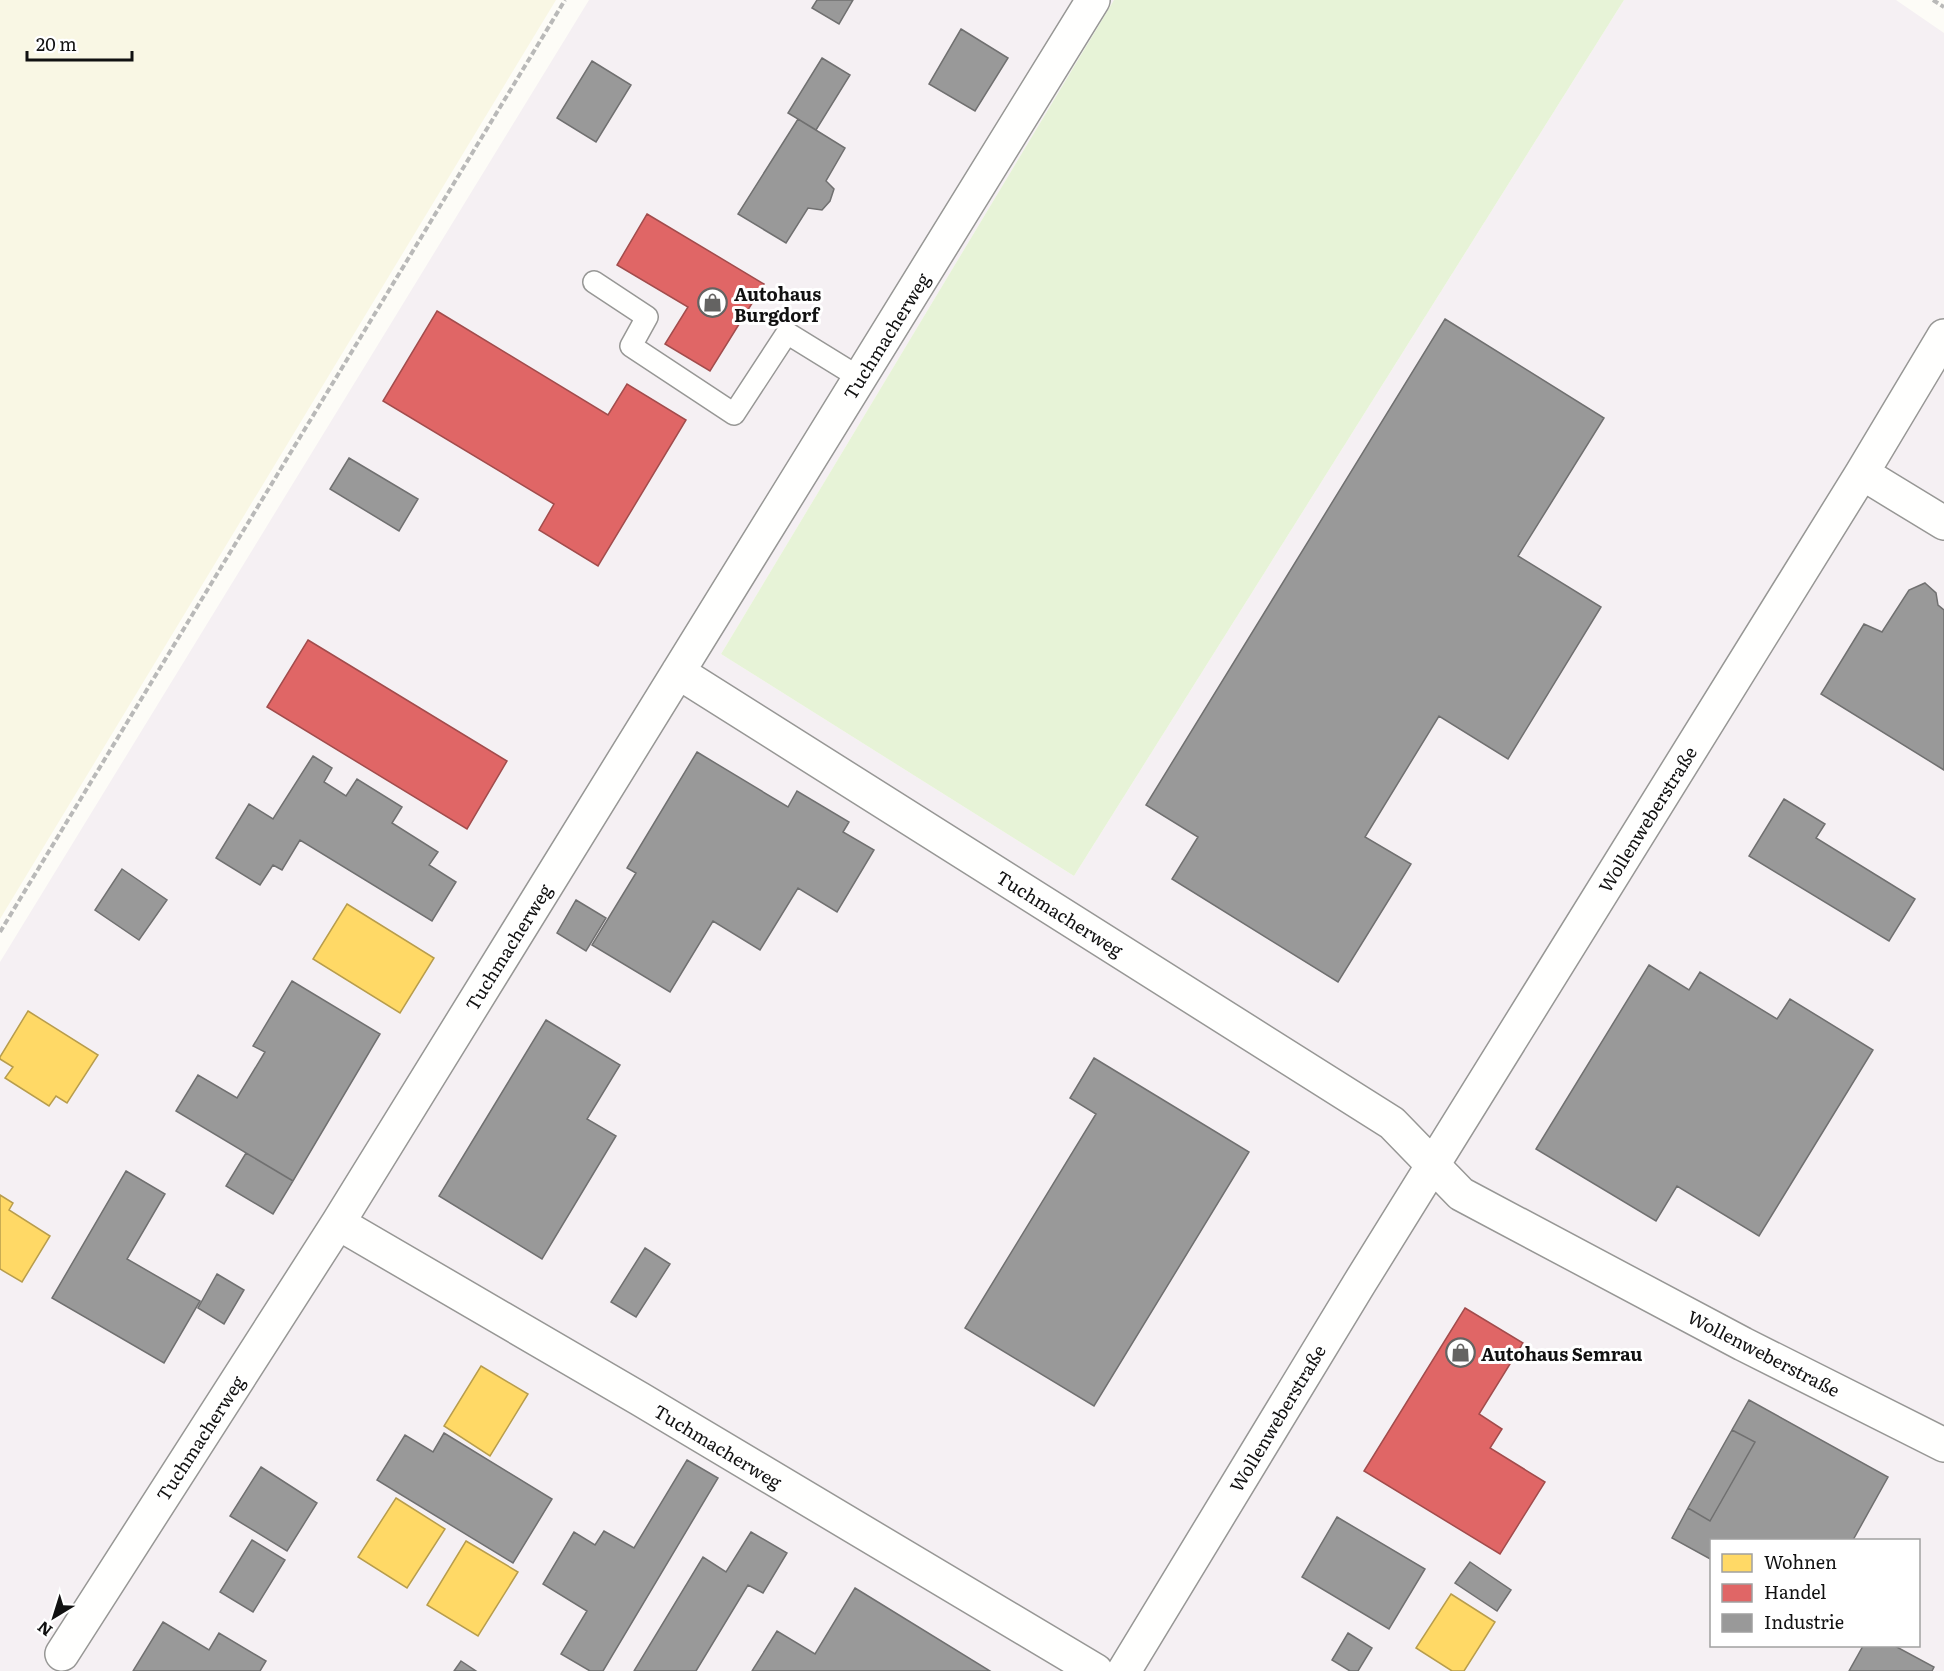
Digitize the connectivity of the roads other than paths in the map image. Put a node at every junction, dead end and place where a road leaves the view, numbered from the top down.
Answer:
1 (1093, 0) edge
2 (594, 282) dead end
3 (1944, 336) edge
4 (860, 378) junction
5 (1862, 472) junction
6 (1944, 523) edge
7 (678, 672) junction
8 (1433, 1165) junction
9 (338, 1222) junction
10 (1944, 1445) edge
11 (62, 1654) dead end
12 (1096, 1671) edge
13 (1124, 1671) edge

1 - 4 street, Tuchmacherweg
2 - 4 lane
3 - 5 street, Wollenweberstraße
4 - 7 street, Tuchmacherweg
5 - 6 street
5 - 8 street, Wollenweberstraße
7 - 8 street, Tuchmacherweg
7 - 9 street, Tuchmacherweg
8 - 10 street, Wollenweberstraße
8 - 13 street, Wollenweberstraße
9 - 11 street, Tuchmacherweg
9 - 12 street, Tuchmacherweg

